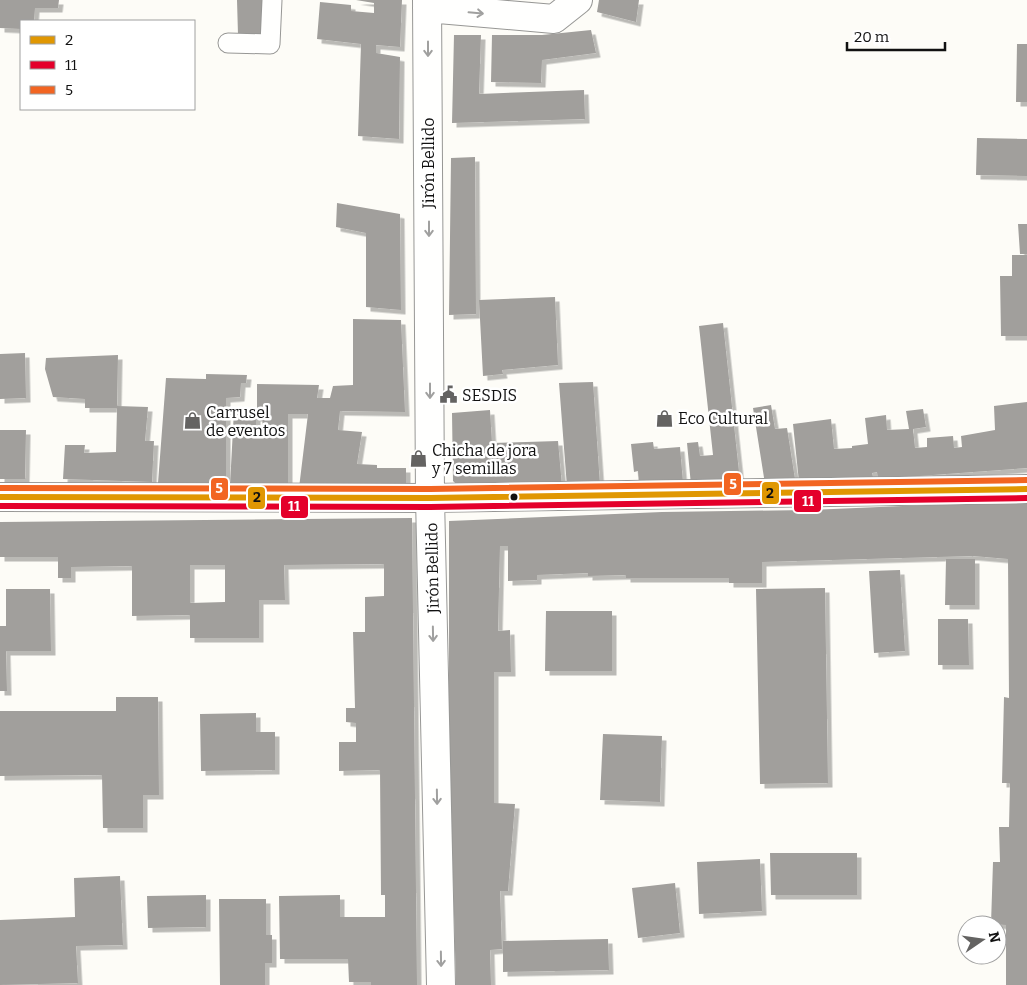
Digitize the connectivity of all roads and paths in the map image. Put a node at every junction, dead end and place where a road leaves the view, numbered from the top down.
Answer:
1 (272, 0) edge
2 (578, 0) edge
3 (427, 4) edge
4 (228, 43) dead end
5 (1027, 489) edge
6 (0, 497) edge
7 (430, 498) junction
8 (441, 985) edge

1 - 4 lane
3 -> 2 street
3 -> 7 street, Jirón Bellido
5 - 7 street
6 - 7 street
7 -> 8 street, Jirón Bellido

